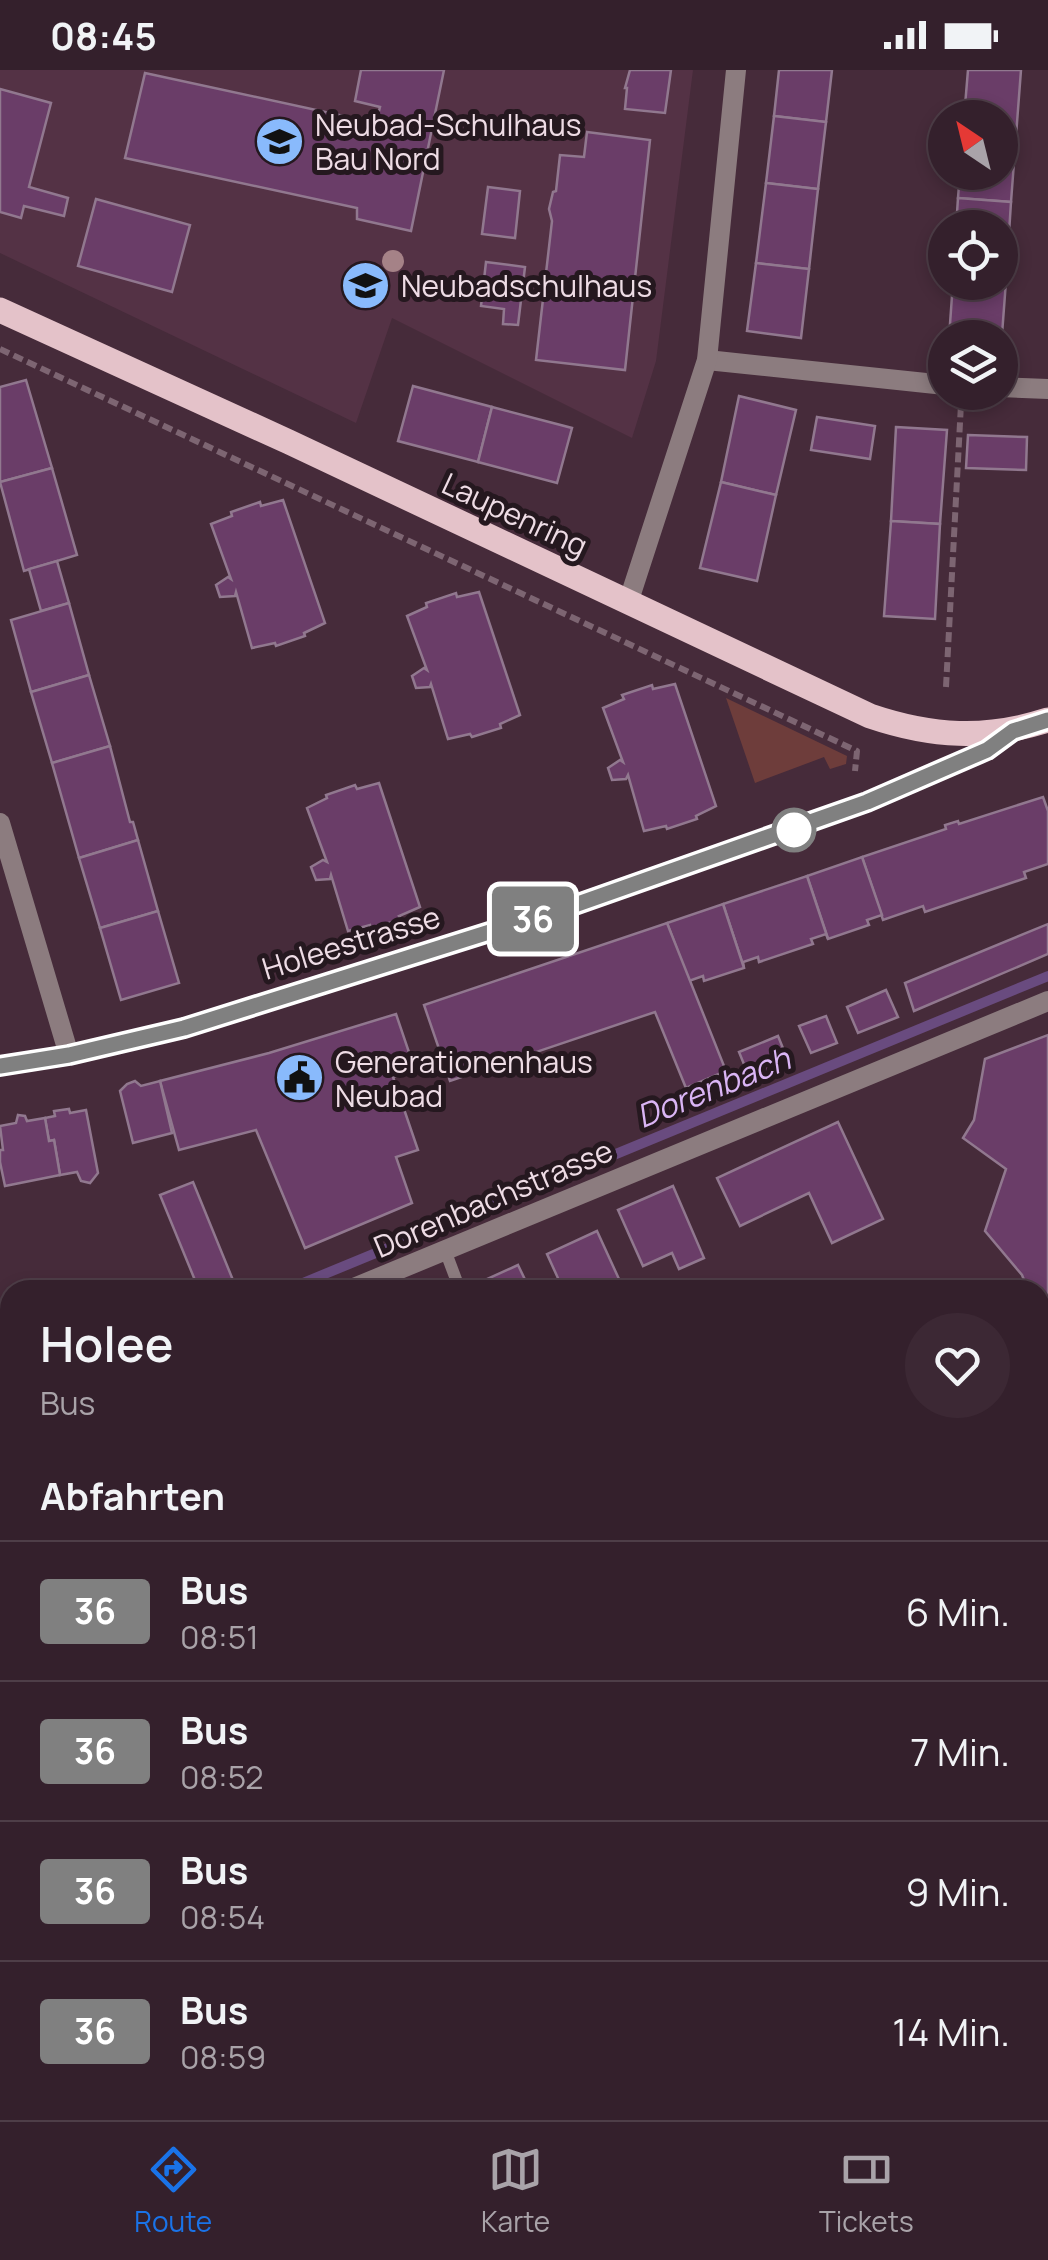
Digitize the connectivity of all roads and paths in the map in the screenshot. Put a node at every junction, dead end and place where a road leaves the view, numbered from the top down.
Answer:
1 (736, 70) edge
2 (0, 310) edge
3 (0, 349) edge
4 (707, 360) junction
5 (928, 384) edge
6 (1018, 388) edge
7 (1048, 389) edge
8 (960, 410) edge
9 (628, 603) junction
10 (946, 687) dead end
11 (1048, 720) edge
12 (1013, 731) junction
13 (855, 771) dead end
14 (0, 823) edge
15 (1048, 1001) edge
16 (69, 1055) junction
17 (0, 1066) edge
18 (445, 1250) junction
19 (374, 1280) edge
20 (456, 1280) edge

1 - 4 street
2 - 9 main road, Laupenring
3 - 13 path
4 - 5 street
4 - 9 street
6 - 7 street
8 - 10 path
9 - 12 main road, Laupenring
11 - 12 main road, Holeestrasse
12 - 16 street, Holeestrasse
14 - 16 street
15 - 18 street, Dorenbachstrasse
16 - 17 street, Holeestrasse
18 - 19 street, Dorenbachstrasse
18 - 20 lane

